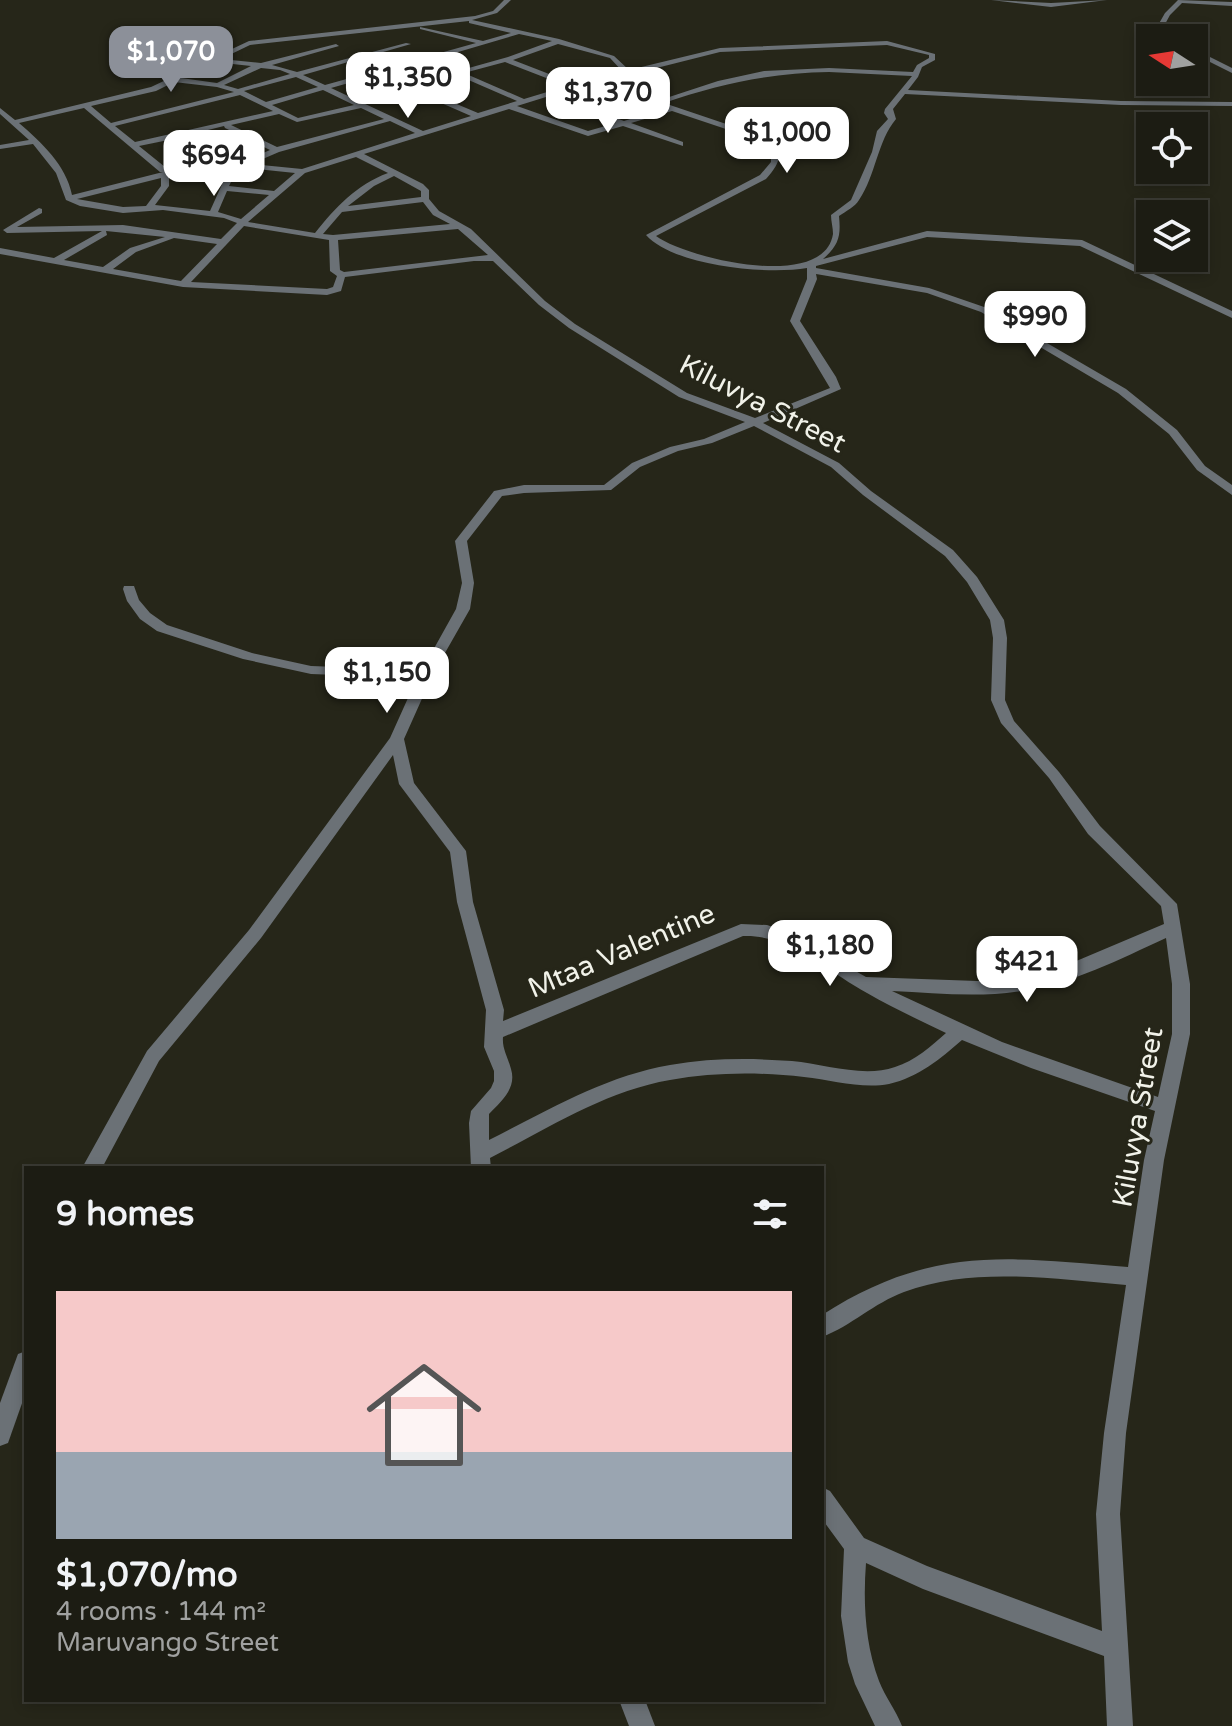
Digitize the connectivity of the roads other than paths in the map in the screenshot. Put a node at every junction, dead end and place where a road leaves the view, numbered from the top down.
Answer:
1 (508, 0) edge
2 (994, 0) edge
3 (1104, 0) edge
4 (1182, 1) edge
5 (1232, 4) edge
6 (460, 19) junction
7 (1162, 24) edge
8 (407, 25) junction
9 (353, 31) junction
10 (517, 33) junction
11 (299, 37) junction
12 (381, 38) dead end
13 (394, 41) dead end
14 (483, 42) junction
15 (559, 42) junction
16 (408, 44) junction
17 (336, 46) junction
18 (420, 47) dead end
19 (432, 50) dead end
20 (444, 53) junction
21 (371, 55) junction
22 (1208, 58) edge
23 (424, 59) junction
24 (507, 59) junction
25 (212, 60) junction
26 (264, 65) junction
27 (1232, 71) edge
28 (627, 72) junction
29 (378, 73) junction
30 (460, 73) junction
31 (916, 74) junction
32 (300, 75) junction
33 (174, 80) junction
34 (592, 81) junction
35 (218, 85) junction
36 (412, 86) junction
37 (574, 86) junction
38 (325, 88) junction
39 (239, 92) junction
40 (904, 92) junction
41 (547, 95) junction
42 (525, 102) junction
43 (654, 104) junction
44 (1232, 104) edge
45 (263, 105) junction
46 (362, 105) junction
47 (87, 106) junction
48 (509, 106) junction
49 (669, 109) junction
50 (0, 110) edge
51 (277, 112) junction
52 (478, 116) junction
53 (391, 119) junction
54 (15, 122) junction
55 (623, 124) junction
56 (111, 125) junction
57 (228, 126) junction
58 (196, 133) junction
59 (421, 133) junction
60 (33, 142) junction
61 (306, 143) junction
62 (680, 144) dead end
63 (134, 145) junction
64 (0, 147) edge
65 (276, 150) junction
66 (352, 154) junction
67 (240, 165) junction
68 (224, 166) junction
69 (302, 171) junction
70 (168, 173) junction
71 (395, 173) junction
72 (225, 188) junction
73 (274, 193) junction
74 (69, 198) junction
75 (425, 199) junction
76 (149, 207) junction
77 (338, 210) junction
78 (39, 211) dead end
79 (213, 214) junction
80 (243, 222) junction
81 (459, 226) junction
82 (112, 228) junction
83 (3, 232) edge
84 (175, 236) junction
85 (317, 236) junction
86 (333, 238) junction
87 (223, 242) junction
88 (0, 251) edge
89 (495, 258) junction
90 (55, 261) junction
91 (811, 268) junction
92 (106, 269) junction
93 (342, 275) junction
94 (183, 284) junction
95 (1232, 315) edge
96 (746, 418) junction
97 (1232, 491) edge
98 (129, 589) dead end
99 (426, 674) junction
100 (397, 739) junction
101 (1173, 927) junction
102 (862, 983) junction
103 (493, 1033) junction
104 (958, 1033) junction
105 (1165, 1107) junction
106 (481, 1160) edge
107 (93, 1166) edge
108 (1137, 1277) junction
109 (824, 1326) edge
110 (24, 1367) edge
111 (0, 1435) edge
112 (824, 1502) edge
113 (856, 1546) junction
114 (1117, 1649) junction
115 (633, 1702) edge
116 (642, 1726) edge
117 (889, 1726) edge
118 (1120, 1726) edge

1 - 6 street
2 - 3 street
4 - 5 street
4 - 7 street
6 - 8 street
6 - 10 street
8 - 9 street
8 - 14 street
9 - 11 street
9 - 12 street
10 - 14 street
10 - 15 street
11 - 17 street
11 - 25 street
13 - 16 street
14 - 20 street
15 - 24 street
15 - 28 street
16 - 18 street
16 - 21 street
17 - 21 street
17 - 26 street
19 - 20 street
20 - 23 street
21 - 32 street
22 - 27 street
23 - 29 street
23 - 30 street
24 - 30 street
24 - 37 street
25 - 26 street
25 - 33 street
26 - 32 street
26 - 35 street
28 - 31 street
28 - 34 street
29 - 36 street
29 - 38 street
30 - 36 street
30 - 42 street
31 - 40 street
31 - 43 street
32 - 38 street
32 - 39 street
33 - 35 street
33 - 47 street
34 - 37 street
34 - 43 street
35 - 39 street
36 - 52 street
37 - 41 street
38 - 45 street
38 - 46 street
39 - 45 street
39 - 56 street
40 - 44 street
40 - 91 street
41 - 42 street
41 - 55 street
42 - 48 street
43 - 49 street
45 - 51 street
46 - 51 street
46 - 53 street
47 - 54 street
47 - 56 street
48 - 52 street
48 - 55 street
49 - 55 street
49 - 91 street
50 - 54 street
51 - 57 street
52 - 59 street
53 - 59 street
53 - 61 street
54 - 60 street
55 - 62 street
56 - 63 street
57 - 58 street
57 - 65 street
58 - 63 street
58 - 67 street
59 - 66 street
60 - 64 street
60 - 74 street
61 - 65 street
61 - 66 street, Kiluvya Street
63 - 70 street
65 - 67 street
66 - 69 street
66 - 71 street, Kiluvya Street
67 - 68 street
67 - 69 street
68 - 70 street
68 - 72 street
69 - 73 street
70 - 74 street
70 - 76 street
71 - 75 street, Kiluvya Street
71 - 77 street
72 - 73 street
72 - 79 street
73 - 80 street
74 - 76 street
75 - 77 street
75 - 81 street, Kiluvya Street
76 - 79 street
77 - 85 street
78 - 83 street
79 - 80 street
80 - 85 street
80 - 87 street
81 - 86 street
81 - 89 street, Kiluvya Street
82 - 83 street
82 - 84 street
82 - 90 street
84 - 87 street
84 - 92 street
85 - 86 street
86 - 93 street
87 - 94 street
88 - 90 street
89 - 93 street
89 - 96 street, Kiluvya Street
90 - 92 street
91 - 95 street
91 - 96 street
91 - 97 street
92 - 94 street
93 - 94 street
96 - 99 street
96 - 101 street, Kiluvya Street
98 - 99 street
99 - 100 street
100 - 103 street
100 - 107 street
101 - 102 street
101 - 105 street, Kiluvya Street
102 - 103 street, Mtaa Valentine
102 - 104 street, Mtaa Valentine
103 - 106 street
104 - 105 street, Mtaa Valentine
104 - 106 street
105 - 108 street, Kiluvya Street
108 - 109 street
108 - 114 street, Kiluvya Street
110 - 111 street
112 - 113 street
113 - 114 street
113 - 117 street
114 - 118 street, Kiluvya Street
115 - 116 street

